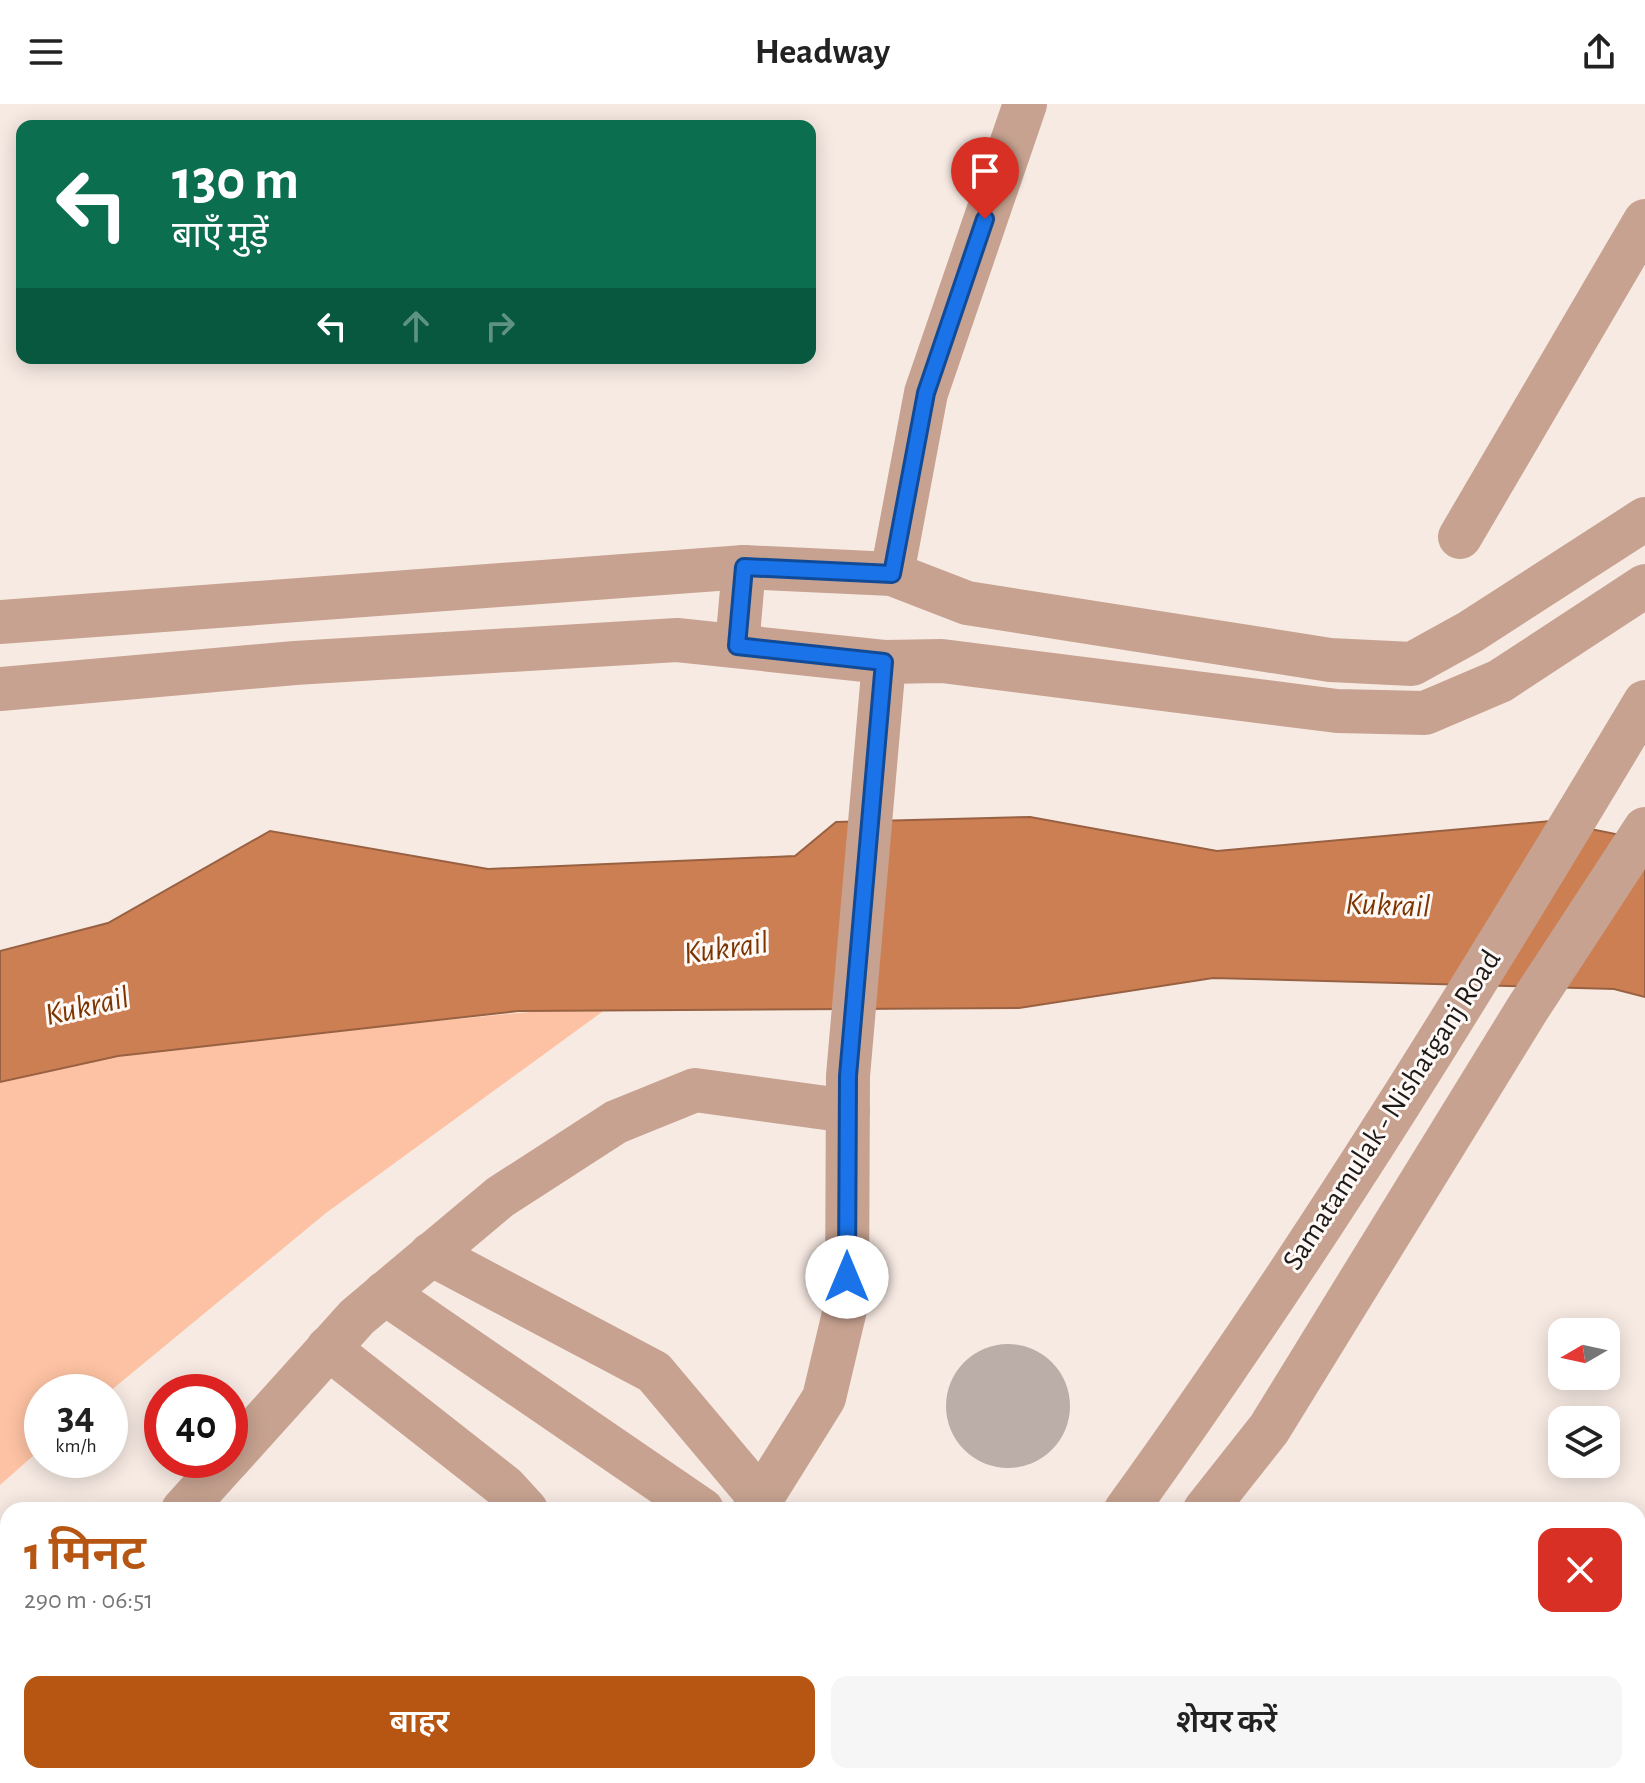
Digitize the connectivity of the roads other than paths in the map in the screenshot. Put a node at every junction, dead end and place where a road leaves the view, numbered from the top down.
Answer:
1 (1025, 104) edge
2 (1645, 221) edge
3 (1645, 519) edge
4 (1460, 537) dead end
5 (744, 567) junction
6 (892, 574) junction
7 (1645, 586) edge
8 (1019, 611) junction
9 (0, 622) edge
10 (737, 646) junction
11 (1011, 669) junction
12 (883, 674) junction
13 (0, 689) edge
14 (1645, 702) edge
15 (1645, 829) edge
16 (848, 1093) junction
17 (431, 1254) junction
18 (385, 1293) junction
19 (328, 1348) junction
20 (248, 1438) edge
21 (212, 1478) edge
22 (190, 1502) edge
23 (519, 1502) edge
24 (690, 1502) edge
25 (756, 1502) edge
26 (760, 1502) edge
27 (1132, 1502) edge
28 (1211, 1502) edge

1 - 6 street
2 - 4 street
3 - 8 street
5 - 6 street
5 - 9 street
5 - 10 street
6 - 8 street
7 - 11 street
8 - 11 street
10 - 12 street
10 - 13 street
11 - 12 street
12 - 16 street
14 - 27 street, Samatamulak - Nishatganj Road
15 - 28 street, Samatamulak - Nishatganj Road
16 - 17 street
16 - 26 street
17 - 18 street
17 - 25 street
18 - 19 street
18 - 24 street
19 - 20 street
19 - 23 street
21 - 22 street

